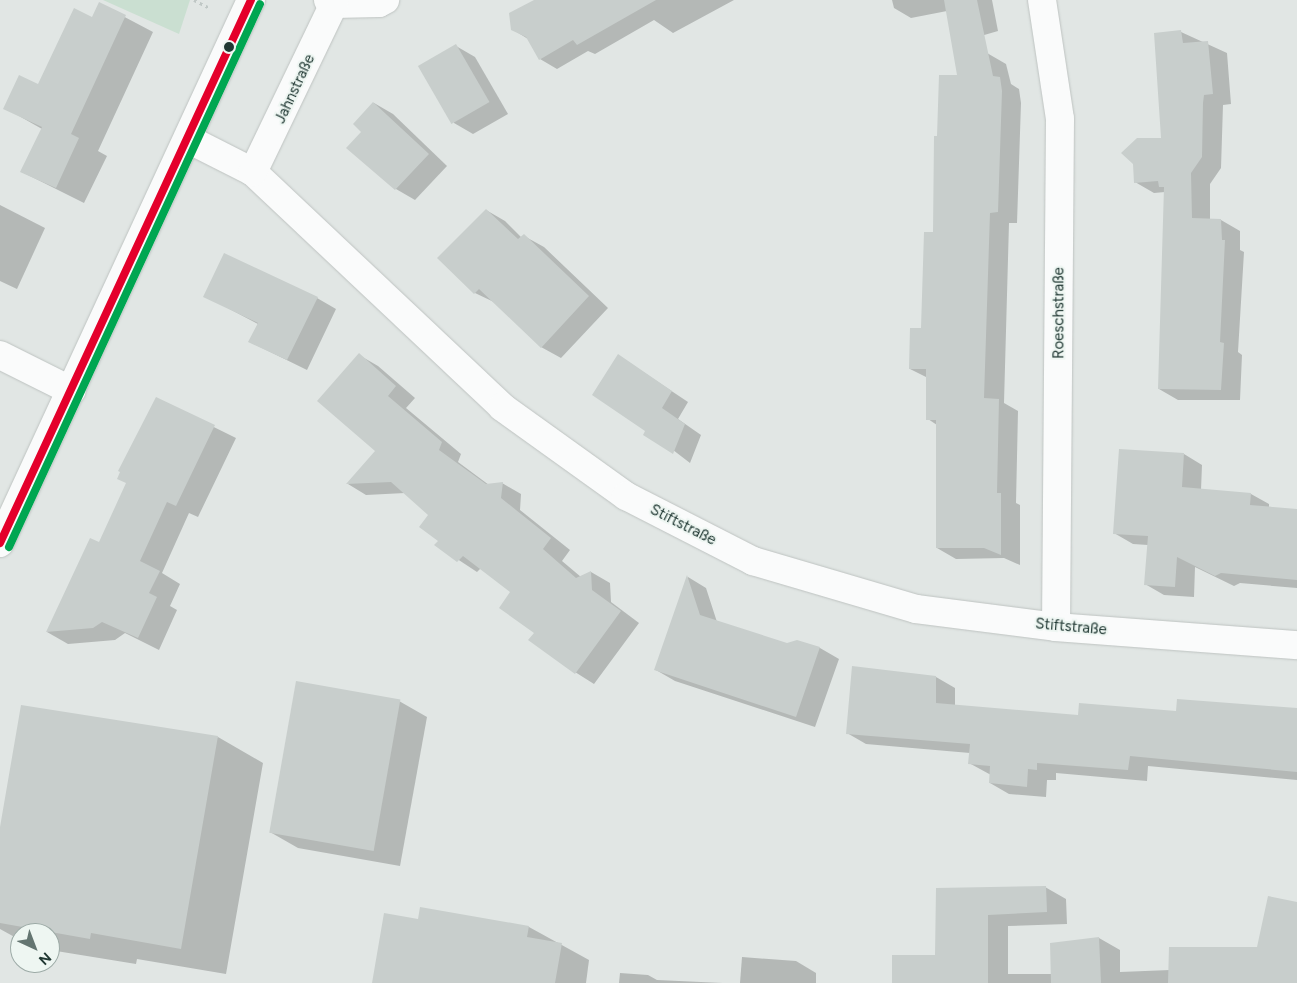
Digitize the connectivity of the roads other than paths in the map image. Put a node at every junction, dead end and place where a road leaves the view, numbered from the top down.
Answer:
1 (251, 0) edge
2 (385, 0) edge
3 (1042, 0) edge
4 (331, 2) edge
5 (188, 139) junction
6 (253, 172) junction
7 (0, 355) edge
8 (72, 390) junction
9 (0, 543) edge
10 (1056, 627) junction
11 (1297, 645) edge

1 - 5 street
2 - 4 street, Jahnstraße
3 - 10 street, Roeschstraße
4 - 6 street, Jahnstraße
5 - 6 street, Stiftstraße
5 - 8 street
6 - 10 street, Stiftstraße
7 - 8 street
8 - 9 street
10 - 11 street, Stiftstraße

